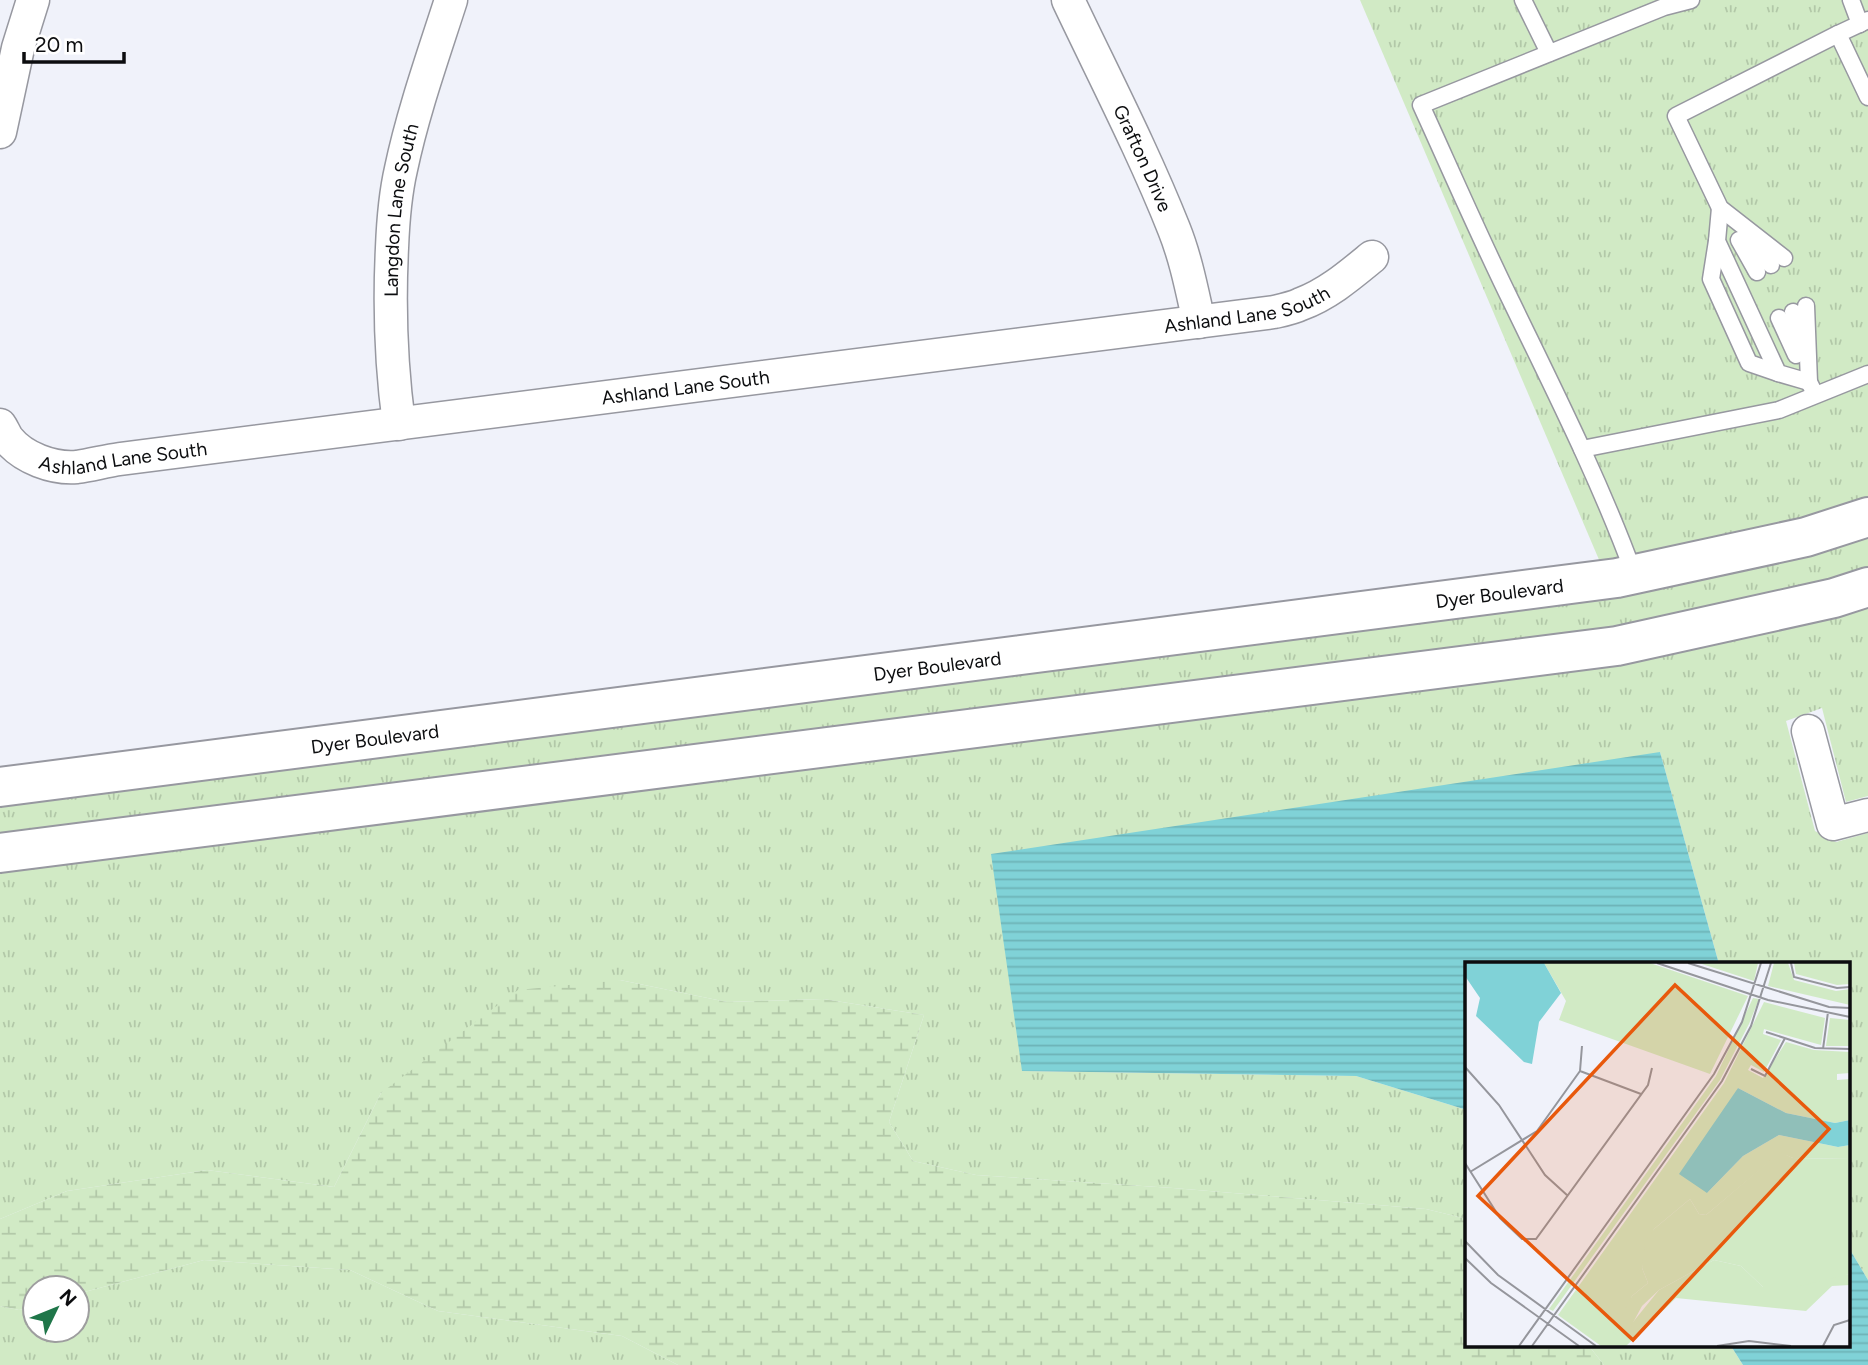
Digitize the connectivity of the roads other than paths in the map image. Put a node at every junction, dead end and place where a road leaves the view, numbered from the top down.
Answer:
1 (33, 0) edge
2 (451, 0) edge
3 (1068, 0) edge
4 (1523, 0) edge
5 (1690, 0) edge
6 (1851, 0) edge
7 (1864, 22) edge
8 (1838, 34) junction
9 (1549, 53) junction
10 (1868, 97) edge
11 (0, 132) edge
12 (1720, 208) junction
13 (1372, 257) dead end
14 (1199, 322) junction
15 (1868, 374) edge
16 (1813, 389) junction
17 (400, 424) junction
18 (0, 425) edge
19 (1582, 449) junction
20 (1868, 517) edge
21 (1634, 574) junction
22 (1868, 587) edge
23 (1808, 731) dead end
24 (0, 787) edge
25 (1868, 815) edge
26 (0, 853) edge

1 - 11 street
2 - 17 street, Langdon Lane South
3 - 14 street, Grafton Drive
4 - 9 lane
5 - 9 lane
6 - 7 lane
7 - 8 lane
8 - 10 lane
8 - 12 lane
9 - 19 lane
12 - 12 lane
12 - 16 lane
13 - 14 street, Ashland Lane South
14 - 17 street, Ashland Lane South
15 - 16 lane
16 - 16 lane
16 - 19 lane
17 - 18 street, Ashland Lane South
19 - 21 lane
20 - 21 main road, Dyer Boulevard
21 - 24 main road, Dyer Boulevard
22 - 26 main road
23 - 25 street

